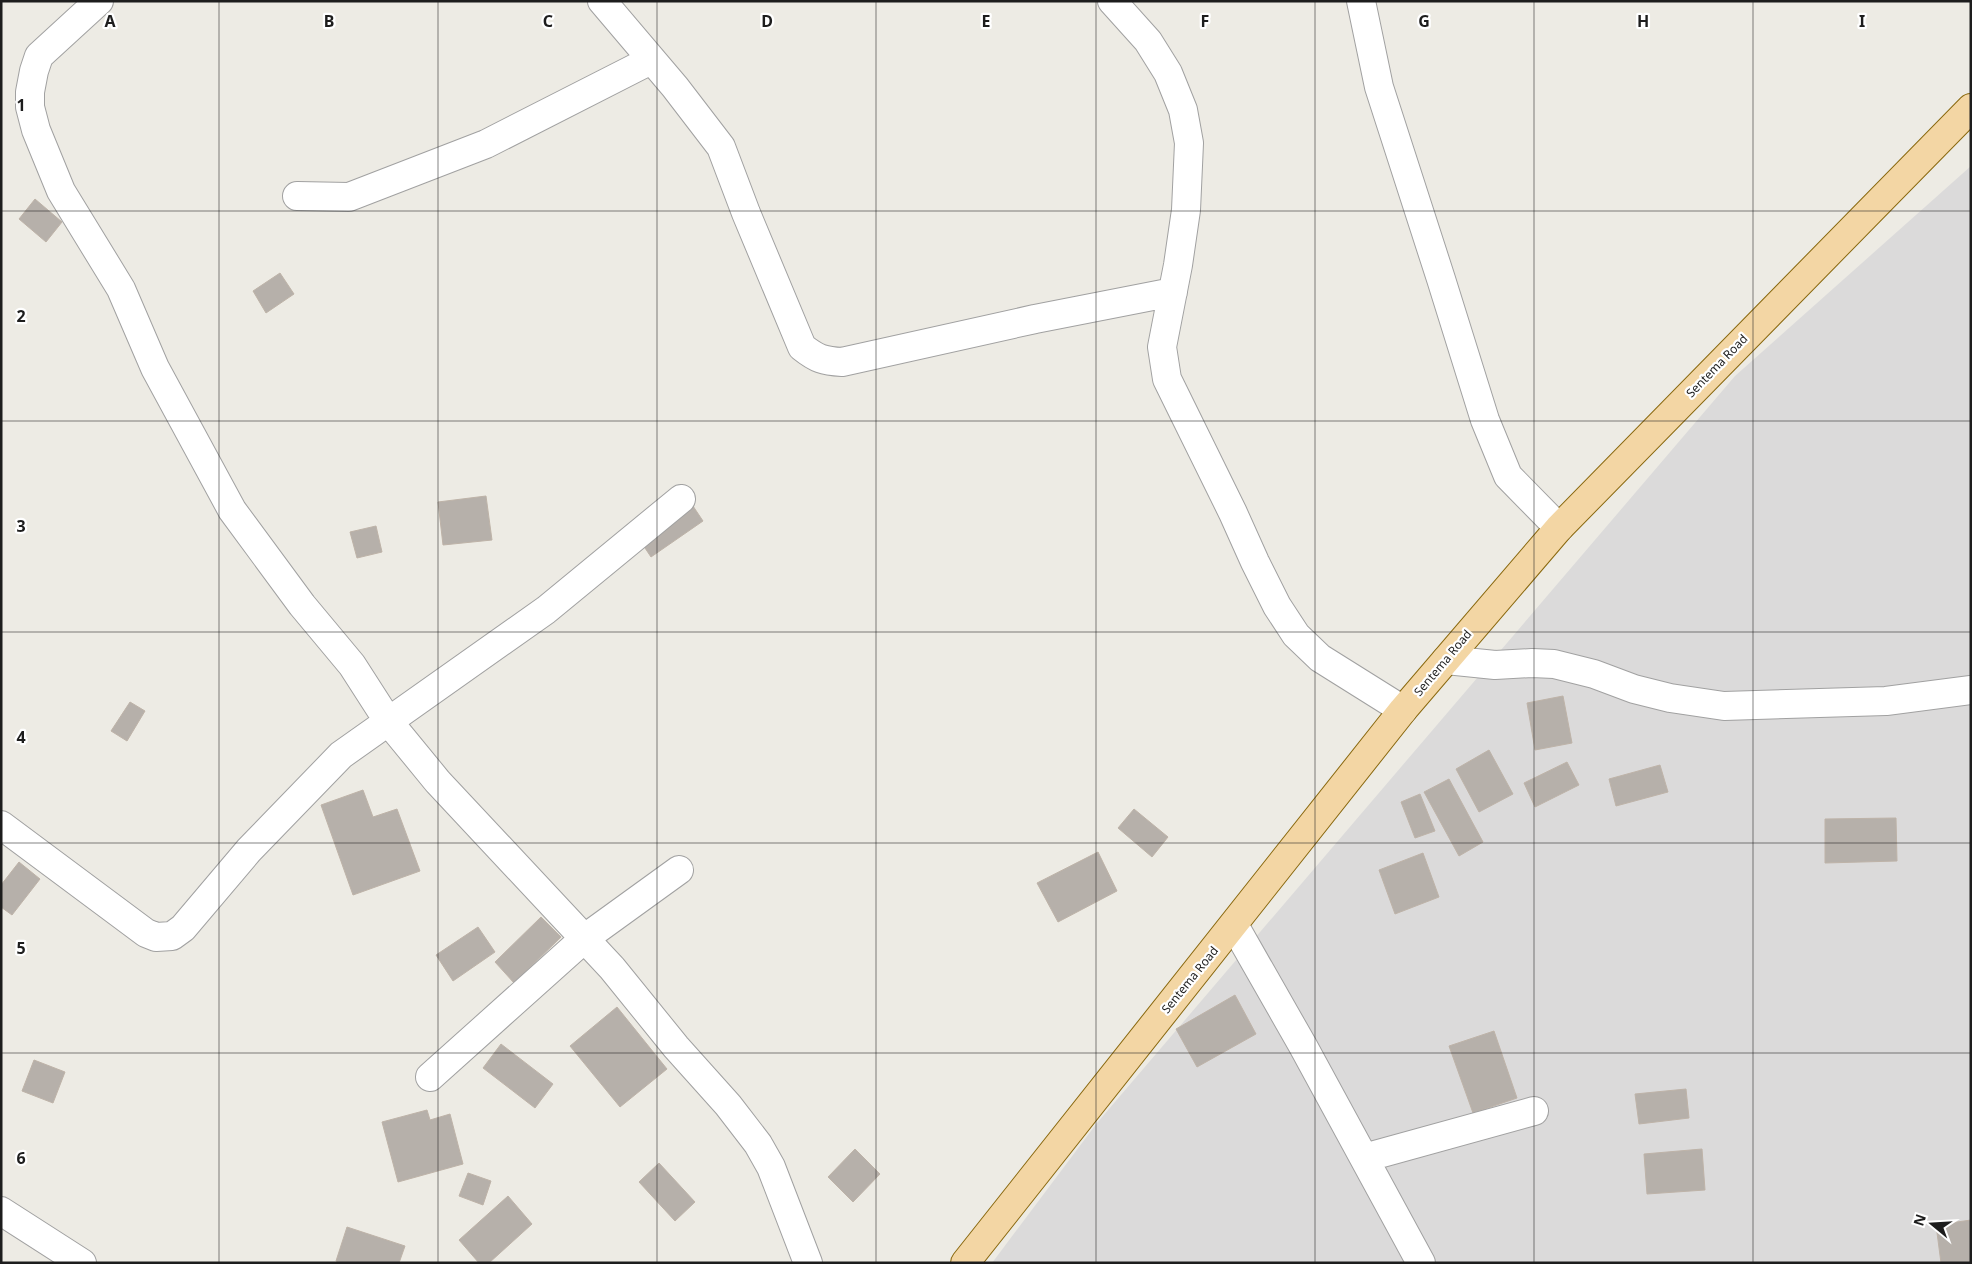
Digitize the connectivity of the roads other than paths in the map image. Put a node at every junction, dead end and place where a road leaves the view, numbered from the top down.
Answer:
1 (99, 1) edge
2 (602, 1) edge
3 (1112, 1) edge
4 (1361, 1) edge
5 (651, 60) junction
6 (1971, 108) edge
7 (297, 196) dead end
8 (1173, 292) junction
9 (681, 499) dead end
10 (1559, 528) junction
11 (1446, 660) junction
12 (1971, 690) edge
13 (1403, 710) junction
14 (388, 722) junction
15 (1, 824) edge
16 (679, 870) dead end
17 (1234, 925) junction
18 (585, 938) junction
19 (430, 1077) dead end
20 (1534, 1111) dead end
21 (1364, 1158) junction
22 (1, 1211) edge
23 (82, 1263) edge
24 (808, 1263) edge
25 (965, 1263) edge
26 (1421, 1263) edge

1 - 14 street
2 - 5 street
3 - 8 street
4 - 10 street
5 - 7 street
5 - 8 street
6 - 10 main road, Sentema Road
8 - 13 street
9 - 14 street
10 - 11 main road, Sentema Road
11 - 12 street
11 - 13 main road, Sentema Road
13 - 17 main road, Sentema Road
14 - 15 street
14 - 18 street
16 - 18 street
17 - 21 street
17 - 25 main road, Sentema Road
18 - 19 street
18 - 24 street
20 - 21 street
21 - 26 street
22 - 23 street

